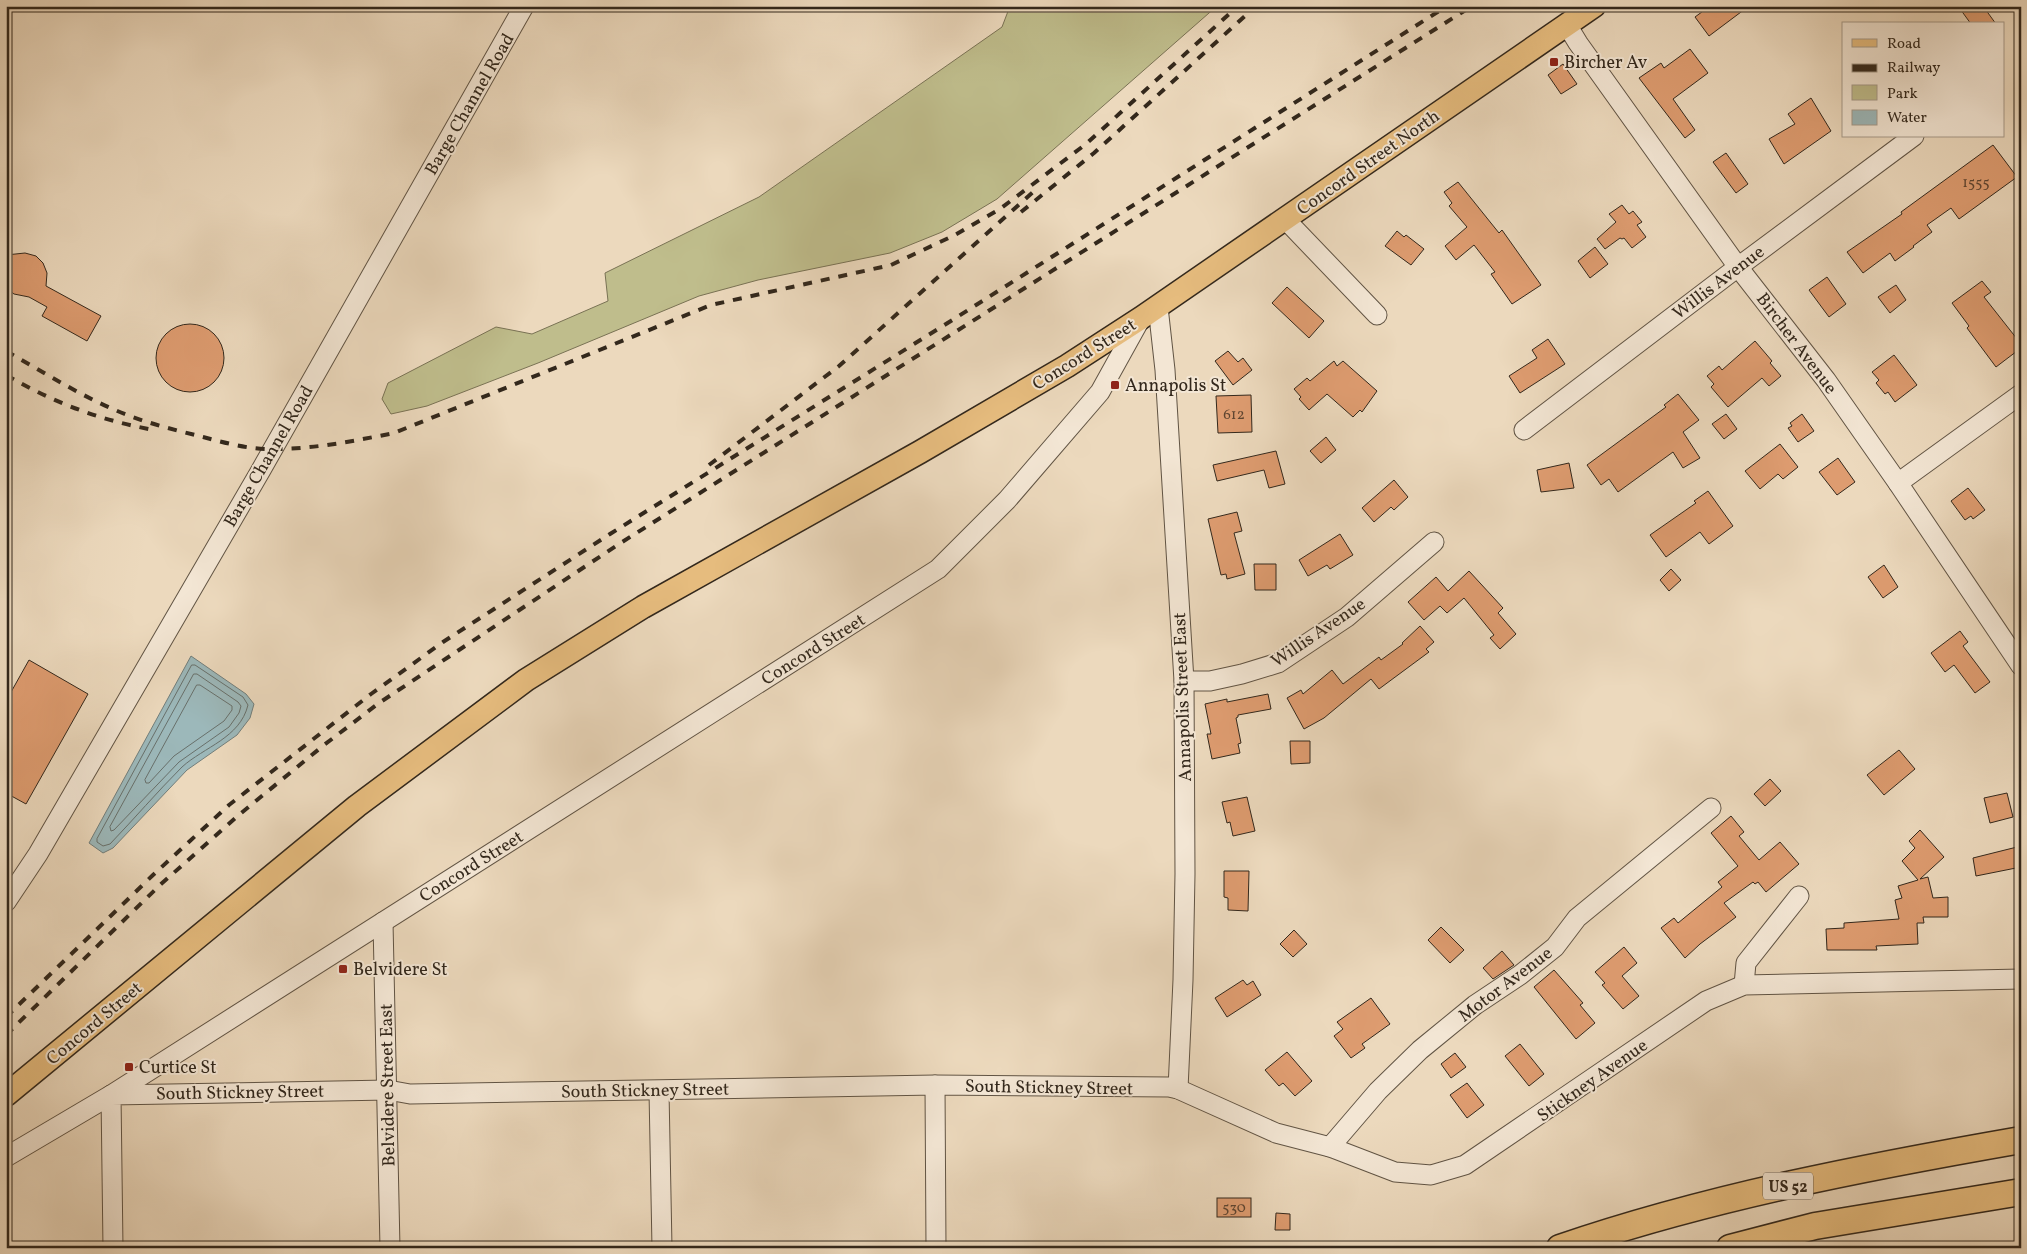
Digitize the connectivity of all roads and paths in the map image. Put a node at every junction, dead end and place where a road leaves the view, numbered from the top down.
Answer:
1 (524, 6) edge
2 (1594, 6) edge
3 (1567, 25) junction
4 (1911, 138) edge
5 (1285, 219) junction
6 (1738, 267) junction
7 (1150, 312) junction
8 (1377, 315) dead end
9 (2021, 394) edge
10 (1524, 430) dead end
11 (1898, 483) junction
12 (1434, 542) dead end
13 (2021, 666) edge
14 (1184, 681) junction
15 (1711, 808) dead end
16 (1799, 896) dead end
17 (6, 902) edge
18 (383, 922) junction
19 (2021, 980) edge
20 (1744, 985) junction
21 (935, 1085) junction
22 (1178, 1089) junction
23 (388, 1090) junction
24 (659, 1091) junction
25 (6, 1095) edge
26 (111, 1095) junction
27 (2021, 1140) edge
28 (1330, 1148) junction
29 (6, 1157) edge
30 (2021, 1192) edge
31 (113, 1248) edge
32 (390, 1248) edge
33 (662, 1248) edge
34 (936, 1248) edge
35 (1560, 1248) edge
36 (1730, 1248) edge

1 - 17 street, Barge Channel Road
2 - 3 main road, Concord Street North
3 - 5 main road, Concord Street North
3 - 6 street, Bircher Avenue
4 - 6 street, Willis Avenue
5 - 7 main road, Concord Street North
5 - 8 street
6 - 10 street, Willis Avenue
6 - 11 street, Bircher Avenue
7 - 14 street, Annapolis Street East
7 - 18 street, Concord Street
7 - 25 main road, Concord Street
9 - 11 street
11 - 13 street, Bircher Avenue
12 - 14 street, Willis Avenue
14 - 22 street, Annapolis Street East
15 - 28 street, Motor Avenue
16 - 20 street
18 - 23 street, Belvidere Street East
18 - 26 street, Concord Street
19 - 20 street, Stickney Avenue
20 - 28 street, Stickney Avenue
21 - 22 street, South Stickney Street
21 - 24 street, South Stickney Street
21 - 34 street
22 - 28 street, Stickney Avenue
23 - 24 street, South Stickney Street
23 - 26 street, South Stickney Street
23 - 32 street, Belvidere Street East
24 - 33 street
26 - 29 street, Concord Street
26 - 31 street
27 - 35 highway, US 52
30 - 36 highway, US 52

